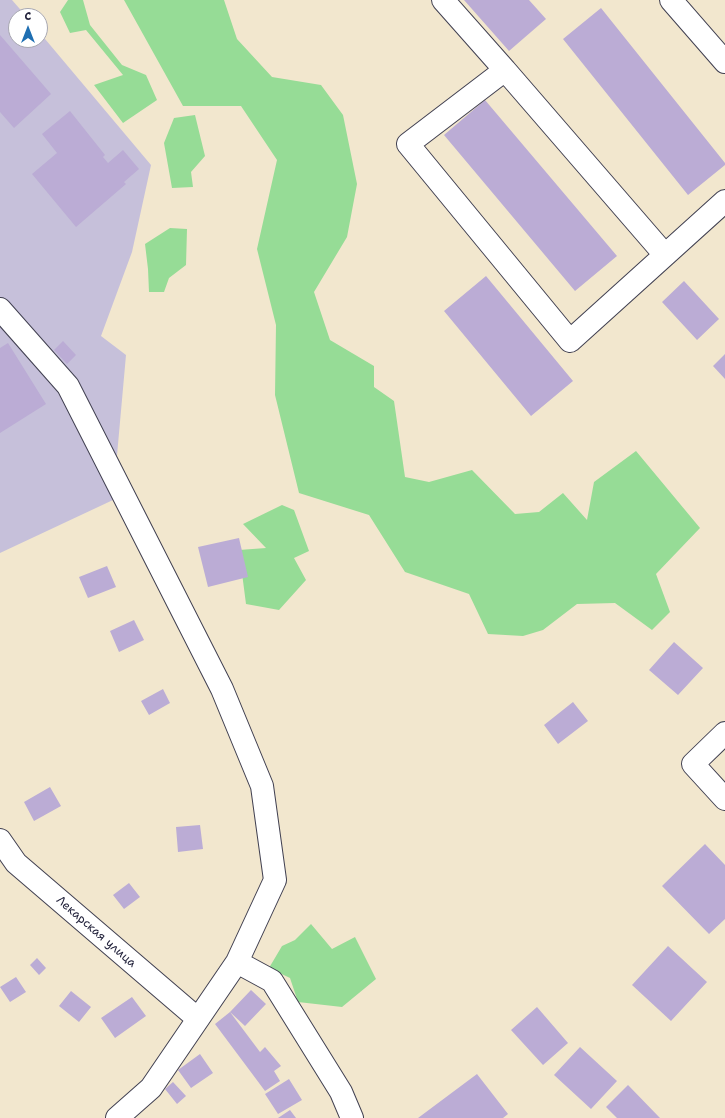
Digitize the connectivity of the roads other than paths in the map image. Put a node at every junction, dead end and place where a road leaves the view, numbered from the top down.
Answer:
1 (443, 0) edge
2 (671, 0) edge
3 (725, 62) edge
4 (505, 70) junction
5 (725, 201) edge
6 (665, 255) junction
7 (0, 309) edge
8 (725, 733) edge
9 (725, 799) edge
10 (0, 840) edge
11 (236, 962) junction
12 (198, 1019) junction
13 (117, 1118) edge
14 (352, 1118) edge

1 - 4 street
2 - 3 street
4 - 6 street
4 - 6 street
5 - 6 street
7 - 11 street
8 - 9 street
10 - 12 street, Лекарская улица
11 - 12 street
11 - 14 street
12 - 13 street

